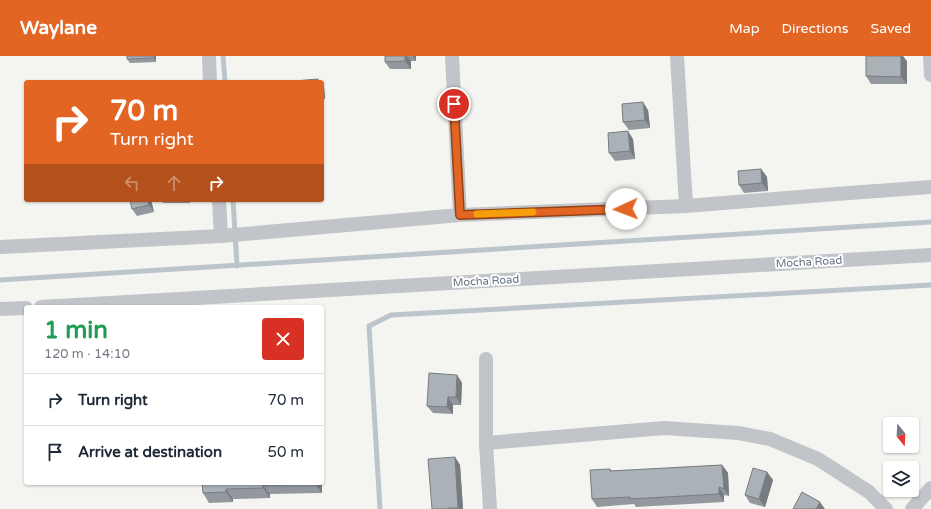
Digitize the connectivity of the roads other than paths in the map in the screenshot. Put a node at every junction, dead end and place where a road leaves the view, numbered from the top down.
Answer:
1 (209, 56) edge
2 (452, 56) edge
3 (677, 56) edge
4 (930, 56) edge
5 (931, 75) edge
6 (210, 80) edge
7 (931, 187) edge
8 (219, 202) edge
9 (686, 206) junction
10 (460, 215) junction
11 (221, 236) junction
12 (0, 247) edge
13 (931, 255) edge
14 (75, 305) edge
15 (24, 308) edge
16 (0, 309) edge
17 (486, 359) dead end
18 (486, 443) junction
19 (931, 488) edge
20 (490, 509) edge
21 (886, 509) edge
22 (912, 509) edge

1 - 6 street
2 - 10 street
3 - 9 street
4 - 5 street
7 - 9 street
8 - 11 street
9 - 10 street
10 - 11 street
11 - 12 street
13 - 14 street, Mocha Road
15 - 16 street
17 - 18 street
18 - 20 street
18 - 21 street
19 - 22 street

